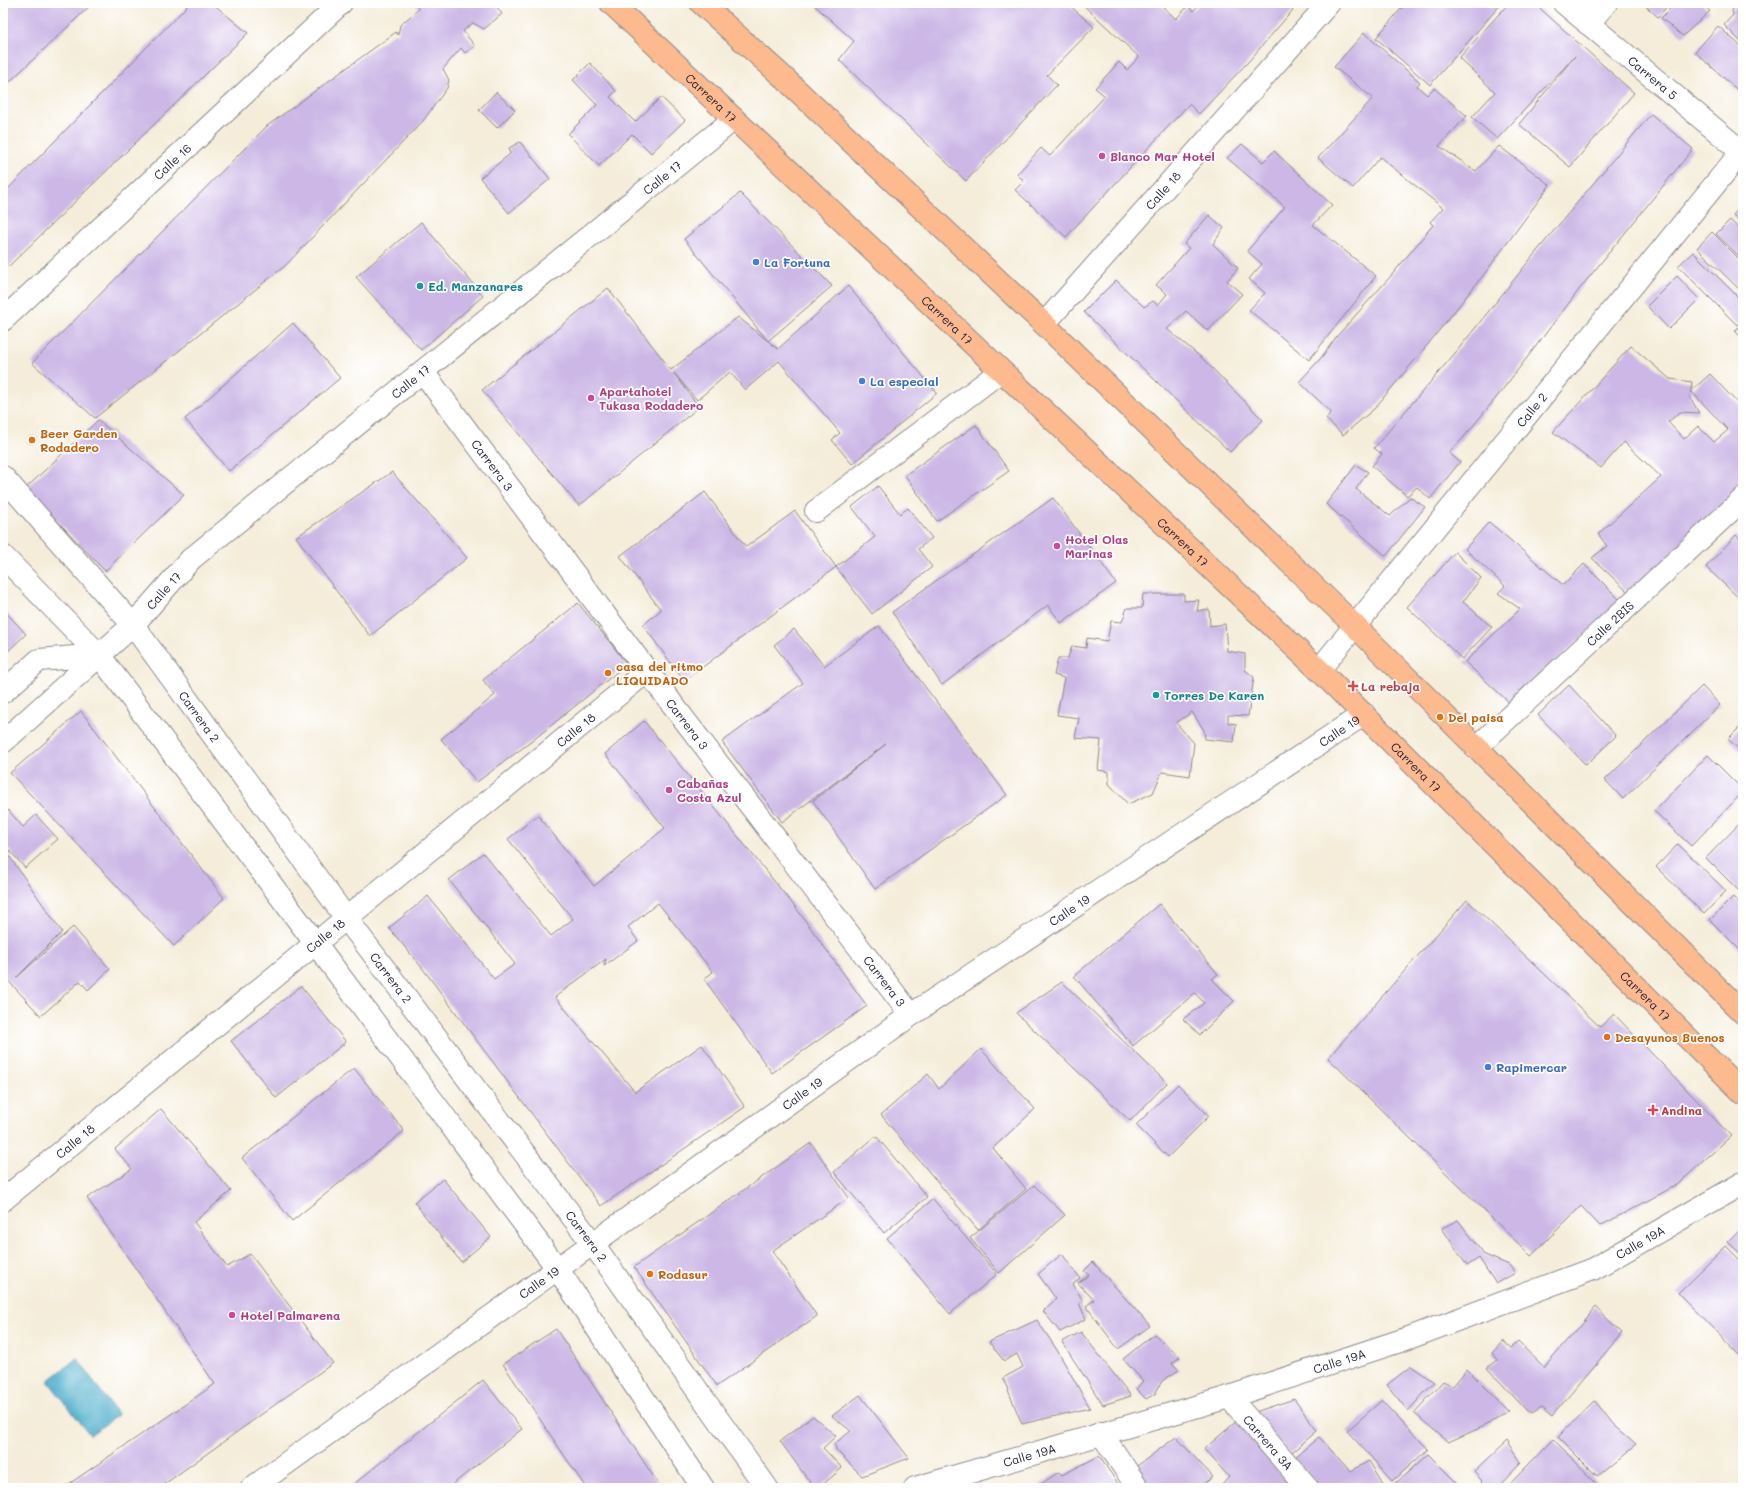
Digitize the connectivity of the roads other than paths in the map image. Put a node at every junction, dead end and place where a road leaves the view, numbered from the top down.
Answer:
1 (341, 3) edge
2 (611, 3) edge
3 (701, 3) edge
4 (1329, 3) edge
5 (1564, 3) edge
6 (1606, 3) edge
7 (1588, 24) junction
8 (734, 119) junction
9 (1742, 151) edge
10 (3, 320) edge
11 (1044, 324) junction
12 (1001, 370) junction
13 (423, 372) junction
14 (3, 477) edge
15 (1743, 499) edge
16 (816, 511) dead end
17 (3, 556) edge
18 (133, 625) junction
19 (1355, 626) junction
20 (99, 655) junction
21 (1319, 670) junction
22 (647, 671) junction
23 (3, 692) edge
24 (1364, 714) junction
25 (3, 742) edge
26 (1476, 748) junction
27 (346, 918) junction
28 (316, 944) junction
29 (1743, 1013) edge
30 (911, 1015) junction
31 (1743, 1093) edge
32 (1743, 1183) edge
33 (3, 1200) edge
34 (593, 1244) junction
35 (557, 1268) junction
36 (1229, 1397) junction
37 (1101, 1434) junction
38 (252, 1488) edge
39 (703, 1488) edge
40 (767, 1488) edge
41 (915, 1488) edge
42 (1138, 1488) edge
43 (1308, 1488) edge

1 - 10 street, Calle 16
2 - 8 main road, Carrera 17
3 - 11 main road
4 - 11 street, Calle 18
5 - 7 street, Carrera 5
6 - 7 street
7 - 9 street, Carrera 5
8 - 12 main road, Carrera 17
8 - 13 street, Calle 17
9 - 19 street, Calle 2
11 - 19 main road
12 - 16 street
12 - 21 main road, Carrera 17
13 - 18 street, Calle 17
13 - 22 street, Carrera 3
14 - 18 street, Carrera 2
15 - 26 street, Calle 2BIS
17 - 20 street
18 - 20 street, Calle 17
18 - 27 street, Carrera 2
19 - 21 street, Calle 2
19 - 26 main road
20 - 23 street
20 - 25 street, Calle 17
20 - 28 street
21 - 24 main road, Carrera 17
22 - 27 street, Calle 18
22 - 30 street, Carrera 3
24 - 30 street, Calle 19
24 - 31 main road, Carrera 17
26 - 29 main road
27 - 28 street, Calle 18
27 - 34 street, Carrera 2
28 - 33 street, Calle 18
28 - 35 street
30 - 34 street, Calle 19
32 - 36 street, Calle 19A
34 - 35 street, Calle 19
34 - 40 street, Carrera 2
35 - 38 street, Calle 19
35 - 39 street
36 - 37 street, Calle 19A
36 - 43 street, Carrera 3A
37 - 41 street, Calle 19A
37 - 42 street

